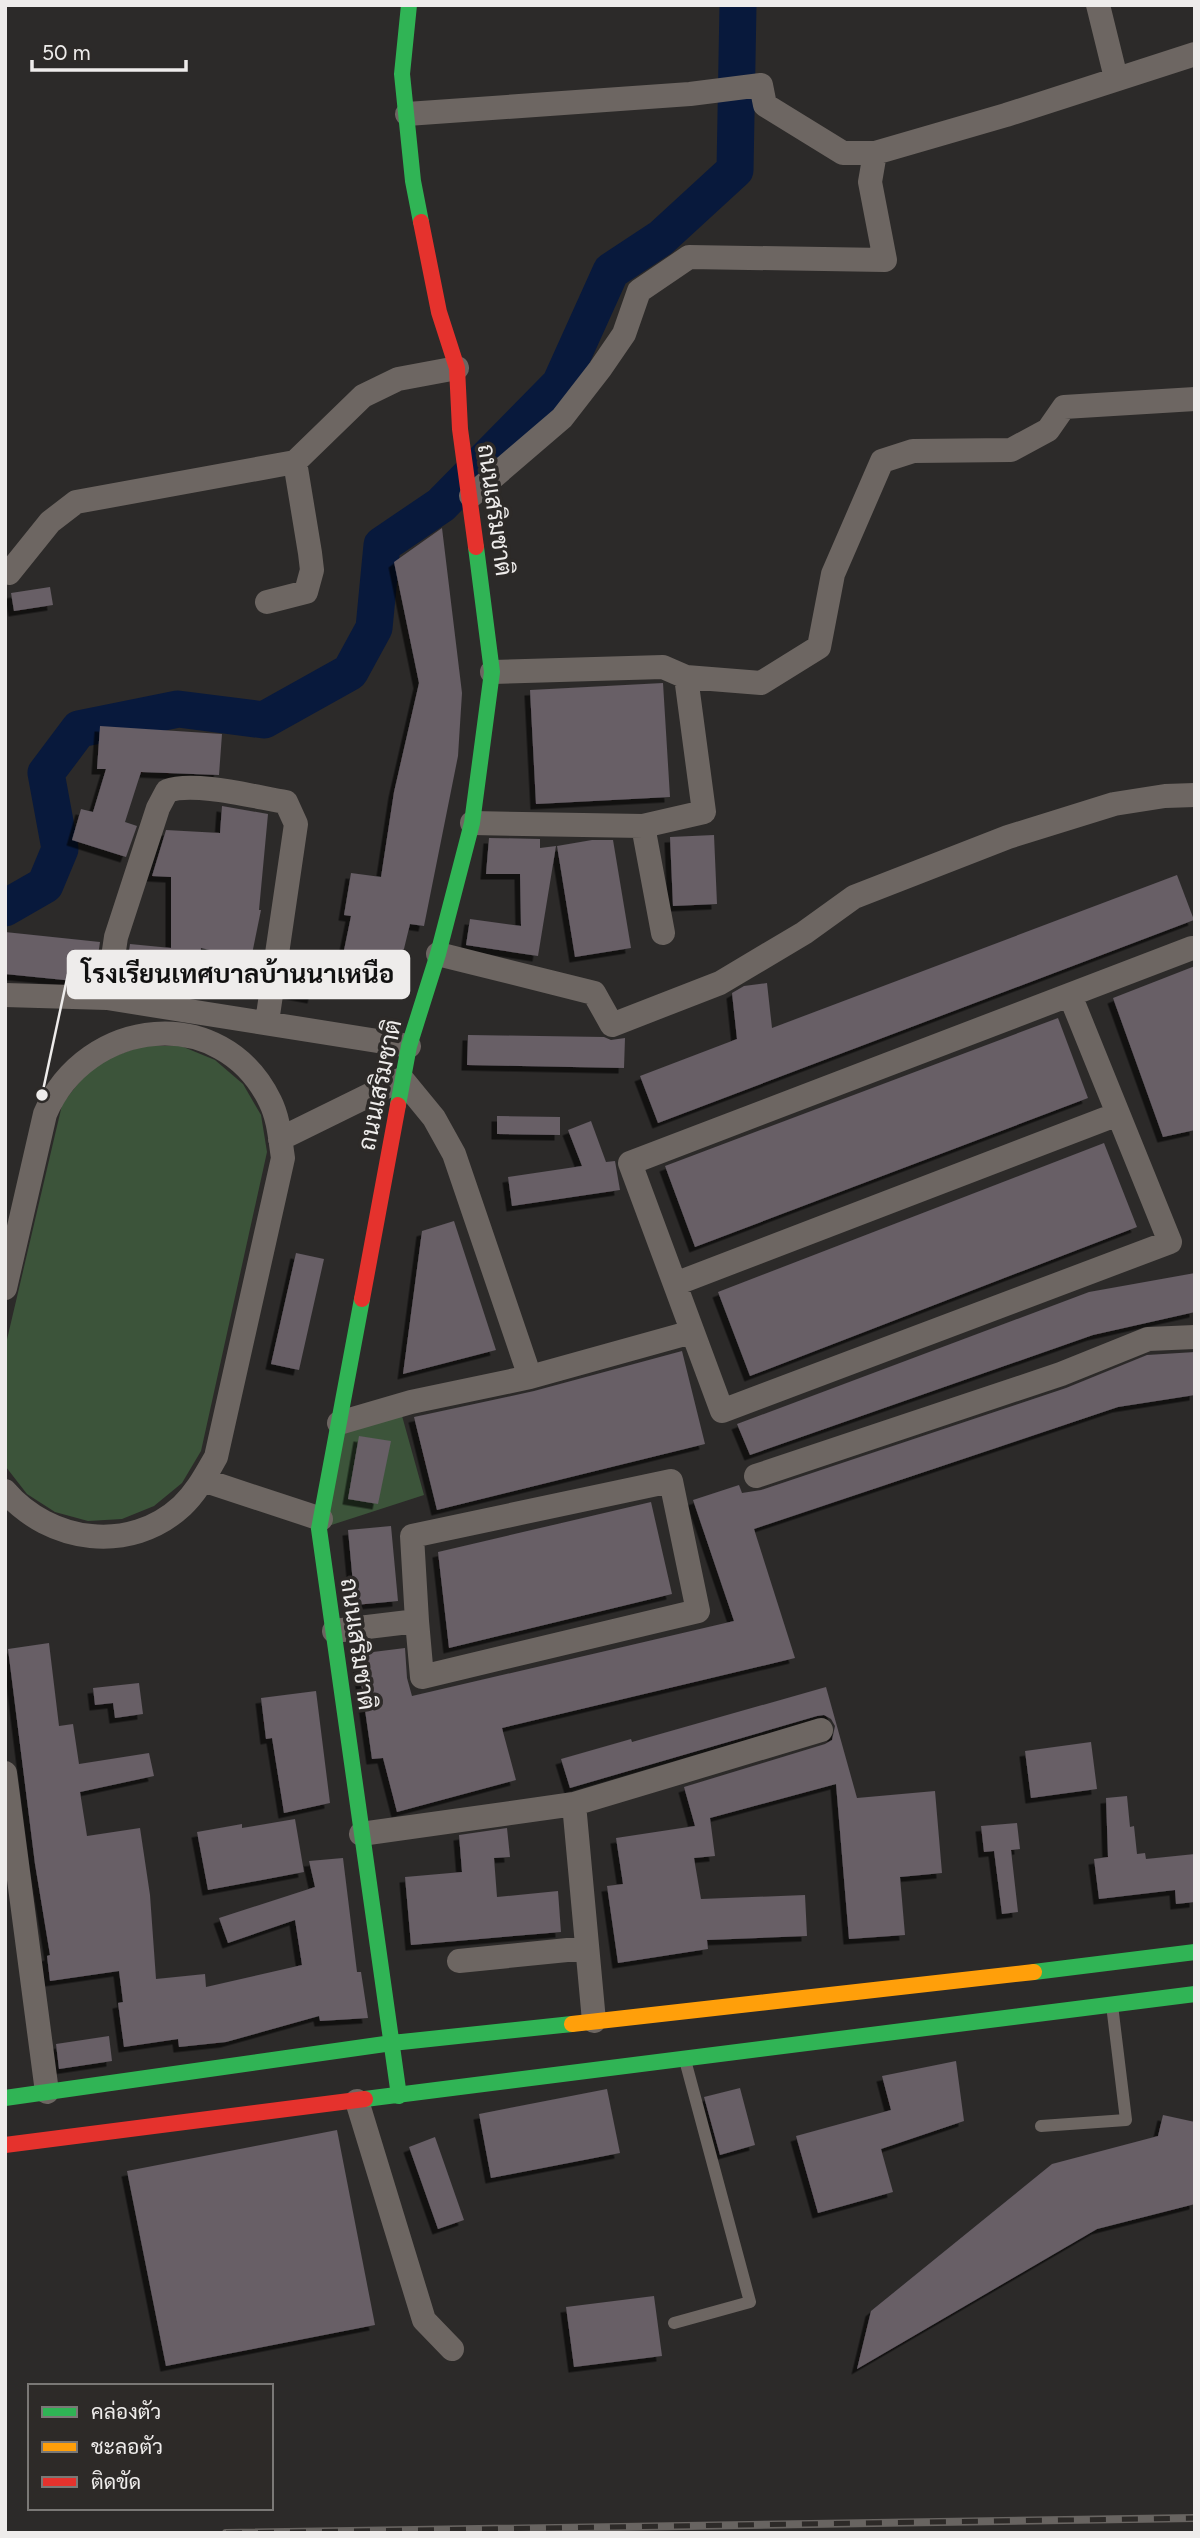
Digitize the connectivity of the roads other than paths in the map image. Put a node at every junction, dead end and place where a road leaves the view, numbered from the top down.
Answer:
1 (409, 5) edge
2 (1098, 5) edge
3 (1195, 54) edge
4 (1116, 78) junction
5 (407, 114) junction
6 (874, 153) junction
7 (457, 368) junction
8 (1195, 399) edge
9 (295, 462) junction
10 (471, 496) junction
11 (9, 573) dead end
12 (267, 602) dead end
13 (492, 673) junction
14 (686, 677) junction
15 (1195, 795) edge
16 (472, 823) junction
17 (643, 826) junction
18 (663, 933) dead end
19 (1192, 948) dead end
20 (438, 954) junction
21 (5, 995) edge
22 (1070, 995) junction
23 (107, 998) junction
24 (267, 1022) junction
25 (409, 1046) junction
26 (402, 1079) junction
27 (1118, 1114) junction
28 (280, 1139) junction
29 (675, 1284) junction
30 (5, 1288) edge
31 (692, 1332) junction
32 (1195, 1337) edge
33 (530, 1377) junction
34 (339, 1423) junction
35 (756, 1476) dead end
36 (203, 1480) junction
37 (5, 1491) edge
38 (321, 1519) junction
39 (417, 1621) junction
40 (334, 1631) junction
41 (821, 1730) dead end
42 (5, 1773) edge
43 (573, 1804) junction
44 (361, 1834) junction
45 (587, 1948) junction
46 (1195, 1952) edge
47 (459, 1961) dead end
48 (1195, 1994) edge
49 (1112, 2005) junction
50 (594, 2021) junction
51 (391, 2043) junction
52 (685, 2059) junction
53 (47, 2092) junction
54 (399, 2095) junction
55 (5, 2098) edge
56 (357, 2101) junction
57 (1041, 2126) dead end
58 (5, 2145) edge
59 (674, 2323) dead end
60 (452, 2349) dead end

1 - 5 main road, ถนนเสริมชาติ
2 - 4 street
3 - 4 street
4 - 6 street
5 - 6 street
5 - 7 main road, ถนนเสริมชาติ
6 - 10 street
7 - 9 street
7 - 10 main road, ถนนเสริมชาติ
8 - 14 street
9 - 11 street
9 - 12 street
10 - 13 main road, ถนนเสริมชาติ
13 - 14 street
13 - 16 main road, ถนนเสริมชาติ
14 - 17 street
15 - 20 street
16 - 17 street
16 - 20 main road, ถนนเสริมชาติ
17 - 18 street
19 - 22 street
20 - 25 main road, ถนนเสริมชาติ
21 - 23 street
22 - 27 street
22 - 29 street
23 - 24 street
23 - 24 street
24 - 25 street
25 - 26 main road, ถนนเสริมชาติ
26 - 28 street
26 - 33 street
26 - 34 main road, ถนนเสริมชาติ
27 - 29 street
27 - 31 street
28 - 30 street
28 - 36 street
29 - 31 street
31 - 33 street
32 - 35 street
33 - 34 street
34 - 38 main road, ถนนเสริมชาติ
36 - 37 street
36 - 38 street
38 - 40 main road, ถนนเสริมชาติ
39 - 39 street
39 - 40 street
40 - 44 main road, ถนนเสริมชาติ
41 - 43 street
42 - 53 street
43 - 44 street
43 - 45 street
44 - 51 main road, ถนนเสริมชาติ
45 - 47 street
45 - 50 street
46 - 50 main road
48 - 49 main road
49 - 52 main road
49 - 57 lane
50 - 51 main road
51 - 53 main road
51 - 54 main road, ถนนเสริมชาติ
52 - 54 main road
52 - 59 lane
53 - 55 main road
54 - 56 main road
56 - 58 main road
56 - 60 street

